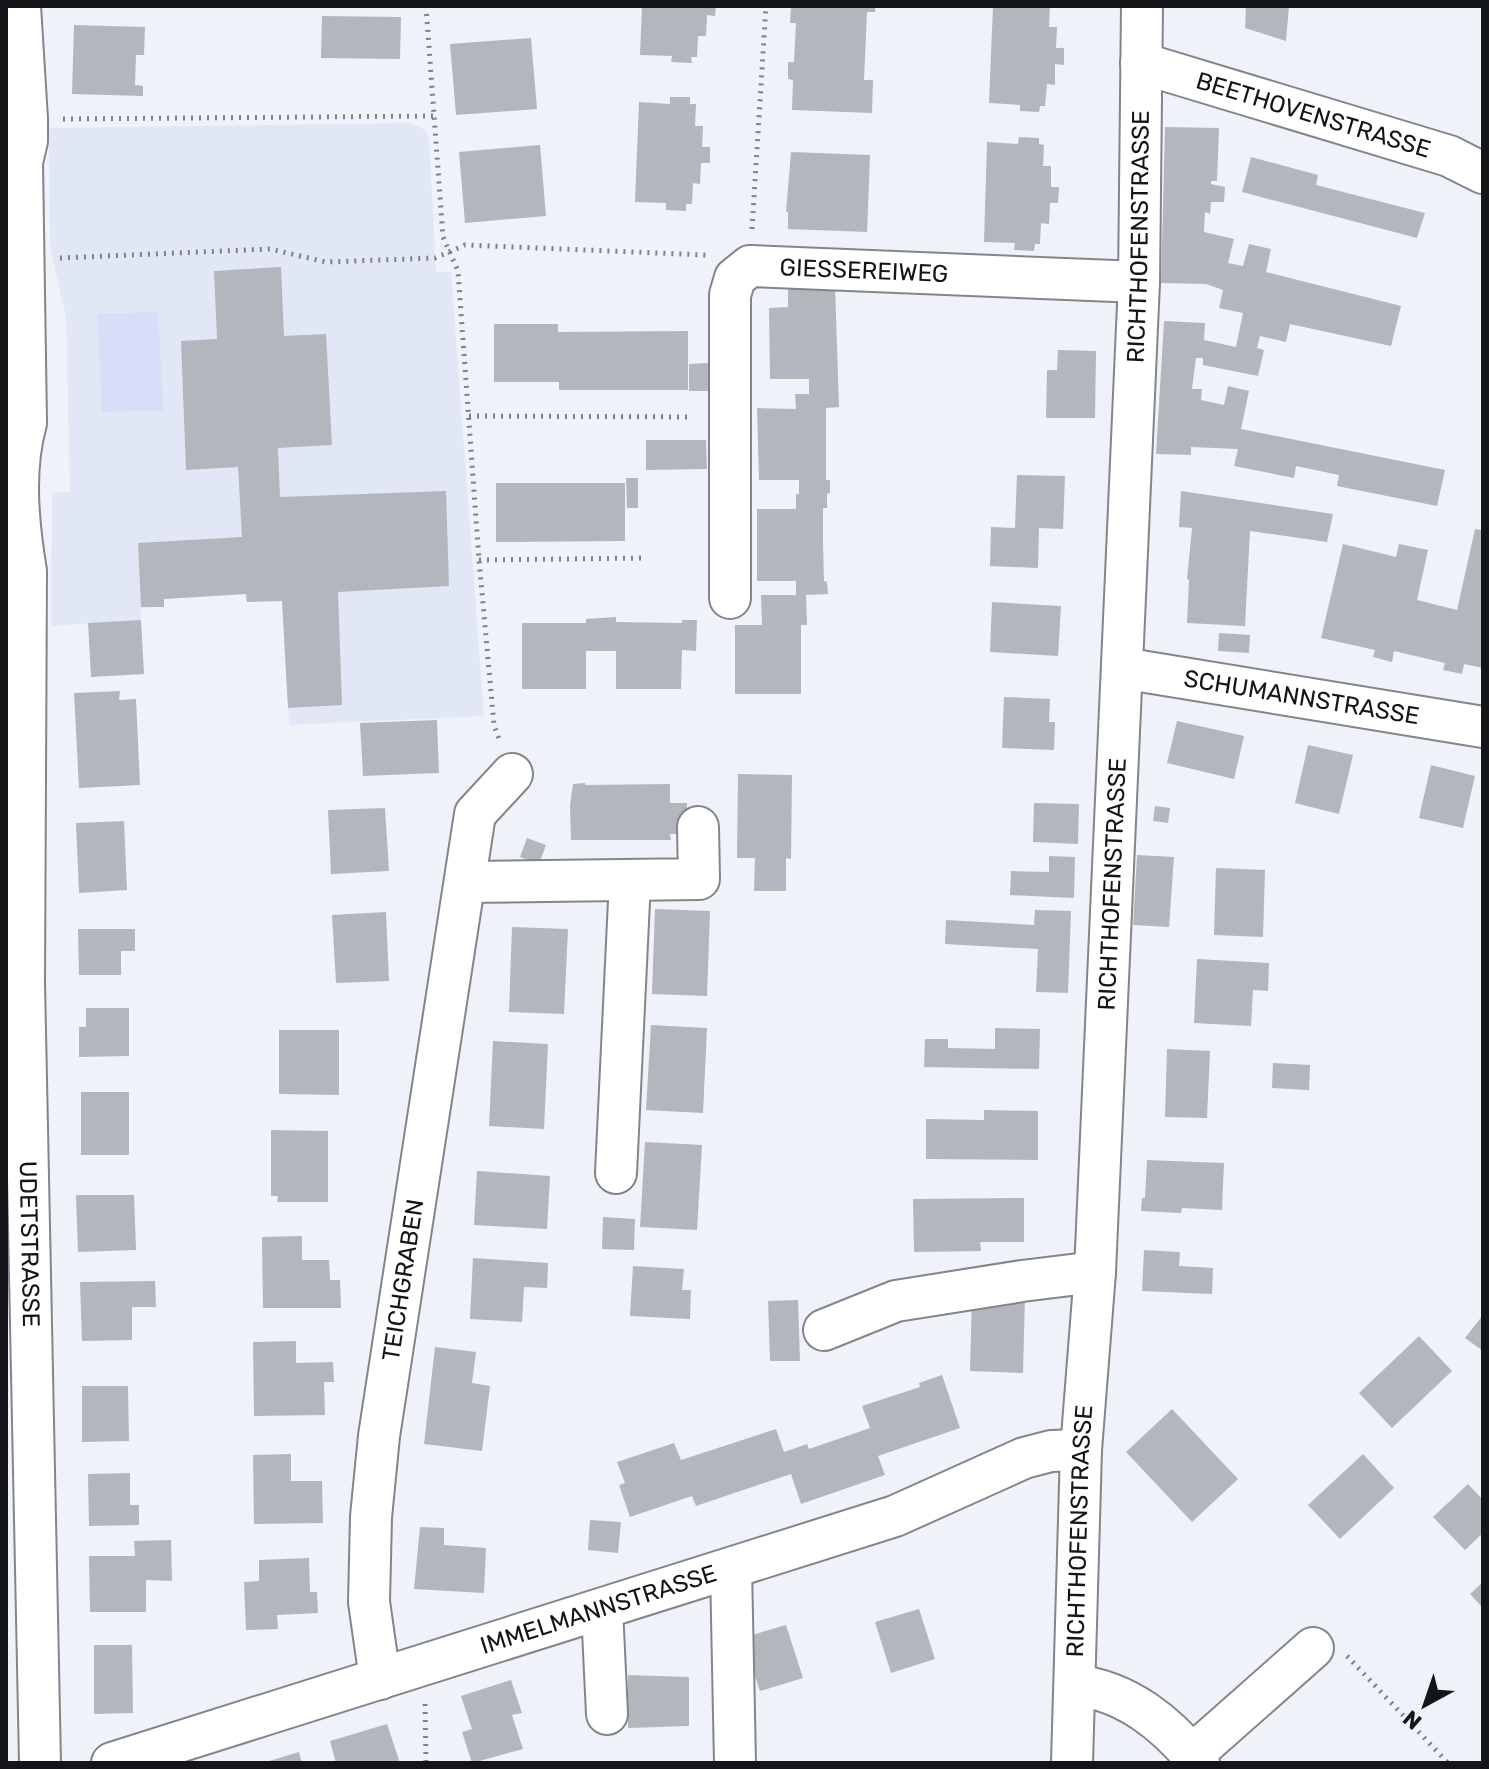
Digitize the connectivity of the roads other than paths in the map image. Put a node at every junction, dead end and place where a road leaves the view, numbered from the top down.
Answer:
1 (20, 6) edge
2 (1142, 6) edge
3 (1141, 63) junction
4 (1483, 173) edge
5 (1139, 282) junction
6 (730, 598) dead end
7 (1122, 668) junction
8 (15, 701) edge
9 (1483, 727) edge
10 (512, 774) road end
11 (698, 827) dead end
12 (630, 880) junction
13 (465, 882) junction
14 (616, 1173) dead end
15 (1095, 1272) junction
16 (824, 1330) dead end
17 (19, 1394) edge
18 (1081, 1450) junction
19 (731, 1568) junction
20 (602, 1609) junction
21 (1313, 1648) road end
22 (380, 1679) junction
23 (1076, 1685) junction
24 (607, 1714) dead end
25 (1196, 1759) edge
26 (40, 1763) edge
27 (112, 1763) edge
28 (735, 1763) edge
29 (1072, 1763) edge

1 - 8 street, UDETSTRASSE
2 - 3 street, RICHTHOFENSTRASSE
3 - 4 street, BEETHOVENSTRASSE
3 - 5 street, RICHTHOFENSTRASSE
5 - 6 street, GIESSEREIWEG
5 - 7 street, RICHTHOFENSTRASSE
7 - 9 street, SCHUMANNSTRASSE
7 - 15 street, RICHTHOFENSTRASSE
8 - 17 street, UDETSTRASSE
10 - 13 street, TEICHGRABEN
11 - 12 street
12 - 13 street
12 - 14 street
13 - 22 street, TEICHGRABEN
15 - 16 street
15 - 18 street, RICHTHOFENSTRASSE
17 - 26 street, UDETSTRASSE
18 - 19 street, IMMELMANNSTRASSE
18 - 23 street, RICHTHOFENSTRASSE
19 - 20 street, IMMELMANNSTRASSE
19 - 28 street
20 - 22 street, IMMELMANNSTRASSE
20 - 24 street
21 - 25 street
22 - 27 street, IMMELMANNSTRASSE
23 - 25 street
23 - 29 street, RICHTHOFENSTRASSE

